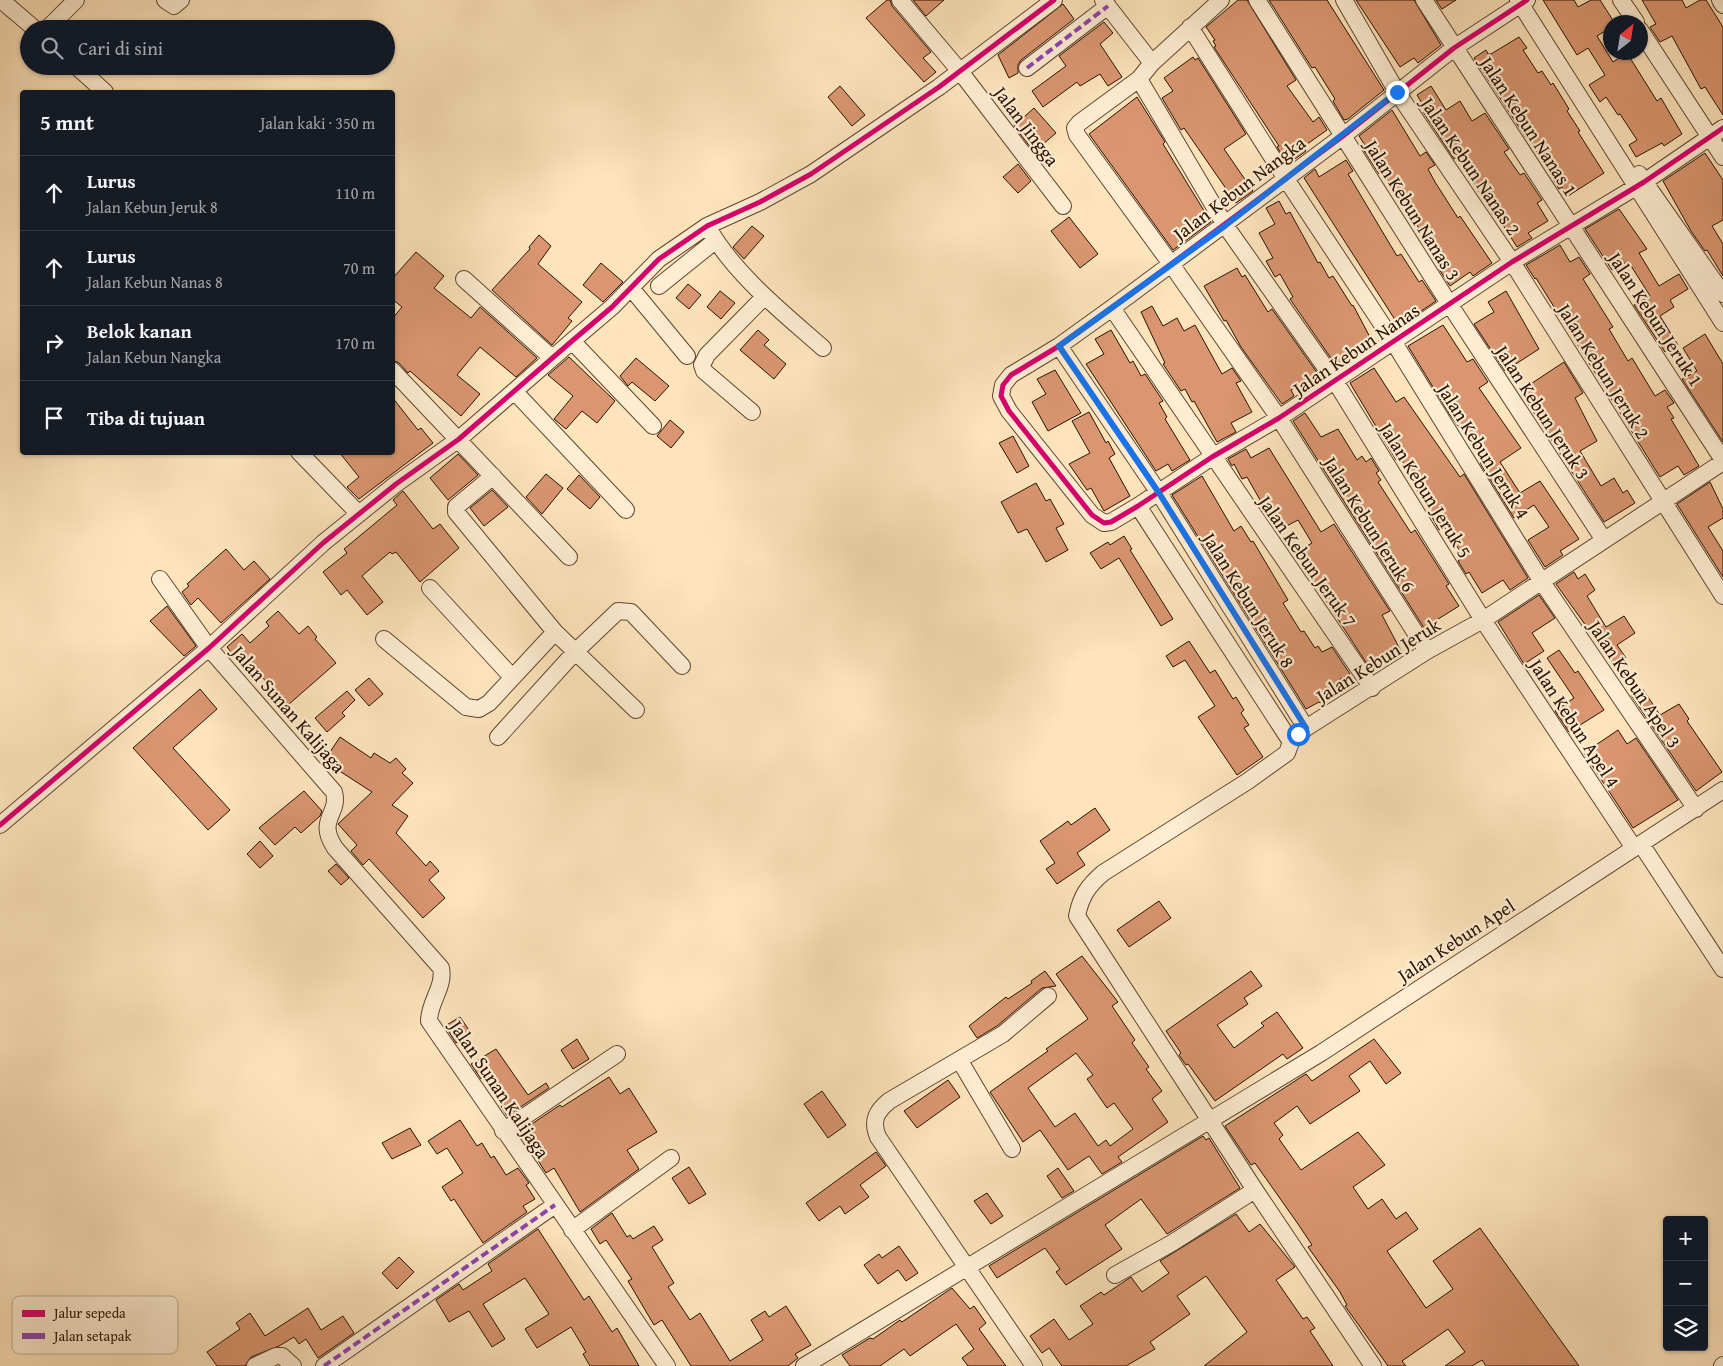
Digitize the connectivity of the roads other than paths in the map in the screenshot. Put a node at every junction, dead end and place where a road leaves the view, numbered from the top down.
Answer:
1 (1, 0) edge
2 (76, 0) edge
3 (165, 0) edge
4 (181, 0) edge
5 (900, 0) edge
6 (1054, 0) edge
7 (1221, 0) edge
8 (1257, 0) edge
9 (1344, 0) edge
10 (1424, 0) edge
11 (1621, 0) edge
12 (1720, 0) edge
13 (1524, 1) edge
14 (1106, 3) edge
15 (1723, 5) edge
16 (1631, 15) edge
17 (24, 20) edge
18 (57, 20) edge
19 (1190, 27) junction
20 (1648, 41) edge
21 (1454, 48) junction
22 (1152, 63) junction
23 (1027, 68) dead end
24 (959, 70) junction
25 (86, 75) edge
26 (1139, 79) junction
27 (102, 90) edge
28 (1397, 92) junction
29 (1716, 132) edge
30 (1342, 136) junction
31 (1723, 157) edge
32 (1286, 179) junction
33 (1640, 185) junction
34 (1063, 206) dead end
35 (1226, 225) junction
36 (1571, 225) junction
37 (707, 226) junction
38 (715, 241) junction
39 (1512, 262) junction
40 (1171, 264) junction
41 (464, 279) dead end
42 (659, 286) dead end
43 (631, 288) junction
44 (1723, 294) edge
45 (764, 297) junction
46 (1450, 305) junction
47 (1112, 308) junction
48 (1723, 323) edge
49 (572, 341) junction
50 (1393, 341) junction
51 (1059, 346) junction
52 (822, 348) dead end
53 (687, 356) dead end
54 (552, 358) junction
55 (395, 373) edge
56 (1335, 381) junction
57 (514, 390) junction
58 (752, 412) dead end
59 (1279, 418) junction
60 (652, 426) dead end
61 (459, 439) junction
62 (302, 455) edge
63 (1212, 456) junction
64 (1723, 461) edge
65 (493, 476) junction
66 (1159, 493) junction
67 (1662, 502) junction
68 (1138, 506) junction
69 (626, 510) dead end
70 (359, 514) junction
71 (1092, 514) joint
72 (1604, 540) junction
73 (569, 557) dead end
74 (160, 580) dead end
75 (1542, 582) junction
76 (430, 588) dead end
77 (1723, 596) edge
78 (1483, 620) junction
79 (554, 632) junction
80 (384, 639) dead end
81 (209, 648) junction
82 (575, 652) junction
83 (1427, 652) junction
84 (682, 666) dead end
85 (512, 677) junction
86 (1372, 688) junction
87 (636, 710) dead end
88 (1306, 728) junction
89 (498, 737) dead end
90 (1291, 742) junction
91 (1723, 790) edge
92 (1696, 809) junction
93 (0, 825) edge
94 (1638, 846) junction
95 (1723, 969) edge
96 (1048, 996) dead end
97 (617, 1054) dead end
98 (960, 1061) junction
99 (1210, 1121) junction
100 (503, 1131) junction
101 (1012, 1149) dead end
102 (671, 1158) dead end
103 (1255, 1190) junction
104 (555, 1204) junction
105 (572, 1230) junction
106 (965, 1266) junction
107 (1115, 1275) dead end
108 (1032, 1365) edge
109 (255, 1366) edge
110 (293, 1366) edge
111 (324, 1366) edge
112 (667, 1366) edge
113 (804, 1366) edge
114 (1373, 1366) edge

1 - 17 street
2 - 18 street
3 - 4 street
5 - 24 street, Jalan Jingga
6 - 24 street
7 - 19 street
8 - 30 street, Jalan Kebun Nanas 3
9 - 28 street, Jalan Kebun Nanas 2
10 - 21 street, Jalan Kebun Nanas 1
11 - 16 street
12 - 15 street
13 - 21 street, Jalan Kebun Nangka
13 - 33 street
14 - 22 street
14 - 23 street
19 - 22 street
19 - 32 street, Jalan Kebun Jeruk 4
20 - 29 street
21 - 28 street, Jalan Kebun Nangka
21 - 36 street, Jalan Kebun Nanas 1
22 - 26 street
24 - 34 street, Jalan Jingga
24 - 37 street
25 - 27 street
26 - 35 street, Jalan Kebun Jeruk 5
26 - 40 street, Jalan Kebun Jeruk 6
28 - 30 street, Jalan Kebun Nangka
28 - 39 street, Jalan Kebun Nanas 2
29 - 31 street
29 - 33 street, Jalan Kebun Nanas
30 - 32 street, Jalan Kebun Nangka
30 - 46 street, Jalan Kebun Nanas 3
32 - 35 street, Jalan Kebun Nangka
32 - 50 street, Jalan Kebun Jeruk 4
33 - 36 street, Jalan Kebun Nanas
33 - 44 street
33 - 48 street
35 - 40 street, Jalan Kebun Nangka
35 - 56 street, Jalan Kebun Jeruk 5
36 - 39 street, Jalan Kebun Nanas
36 - 64 street, Jalan Kebun Jeruk 1
37 - 38 street
37 - 43 street
38 - 42 street
38 - 45 street
39 - 46 street, Jalan Kebun Nanas
39 - 67 street, Jalan Kebun Jeruk 2
40 - 47 street, Jalan Kebun Nangka
40 - 59 street, Jalan Kebun Jeruk 6
41 - 54 street
43 - 49 street
43 - 53 street
45 - 52 street
45 - 58 street
46 - 50 street, Jalan Kebun Nanas
46 - 72 street, Jalan Kebun Jeruk 3
47 - 51 street, Jalan Kebun Nangka
47 - 63 street, Jalan Kebun Jeruk 7
49 - 54 street
49 - 60 street
50 - 56 street, Jalan Kebun Nanas
50 - 75 street, Jalan Kebun Jeruk 4
51 - 66 street, Jalan Kebun Jeruk 8
51 - 71 street, Jalan Kebun Nangka
54 - 57 street
55 - 61 street
56 - 59 street, Jalan Kebun Nanas
56 - 78 street, Jalan Kebun Jeruk 5
57 - 61 street
57 - 69 street
59 - 63 street, Jalan Kebun Nanas
59 - 83 street, Jalan Kebun Jeruk 6
61 - 65 street
61 - 70 street
62 - 70 street
63 - 66 street, Jalan Kebun Nanas
63 - 86 street, Jalan Kebun Jeruk 7
64 - 67 street, Jalan Kebun Jeruk
65 - 73 street
65 - 79 street
66 - 68 street, Jalan Kebun Nanas
66 - 88 street, Jalan Kebun Jeruk 8
67 - 72 street, Jalan Kebun Jeruk
67 - 77 street, Jalan Kebun Jeruk 2
68 - 71 street, Jalan Kebun Nanas
68 - 90 street
70 - 81 street
72 - 75 street, Jalan Kebun Jeruk
74 - 81 street
75 - 78 street, Jalan Kebun Jeruk
75 - 92 street, Jalan Kebun Apel 3
76 - 85 street
78 - 83 street, Jalan Kebun Jeruk
78 - 94 street, Jalan Kebun Apel 4
79 - 82 street
79 - 85 street
80 - 85 street
81 - 93 street
81 - 100 street, Jalan Sunan Kalijaga
82 - 84 street
82 - 87 street
82 - 89 street
83 - 86 street, Jalan Kebun Jeruk
86 - 88 street, Jalan Kebun Jeruk
88 - 90 street, Jalan Kebun Jeruk
90 - 99 street, Jalan Kebun Jeruk
91 - 92 street, Jalan Kebun Apel
92 - 94 street, Jalan Kebun Apel
94 - 95 street, Jalan Kebun Apel 4
94 - 99 street, Jalan Kebun Apel
96 - 98 street
97 - 100 street
98 - 101 street
98 - 106 street
99 - 103 street, Jalan Kebun Jeruk
99 - 106 street, Jalan Kebun Apel
100 - 104 street, Jalan Sunan Kalijaga
102 - 105 street
103 - 107 street
103 - 114 street, Jalan Kebun Jeruk
104 - 105 street, Jalan Sunan Kalijaga
104 - 111 street
105 - 112 street, Jalan Sunan Kalijaga
106 - 108 street
106 - 113 street, Jalan Kebun Apel
109 - 110 street

